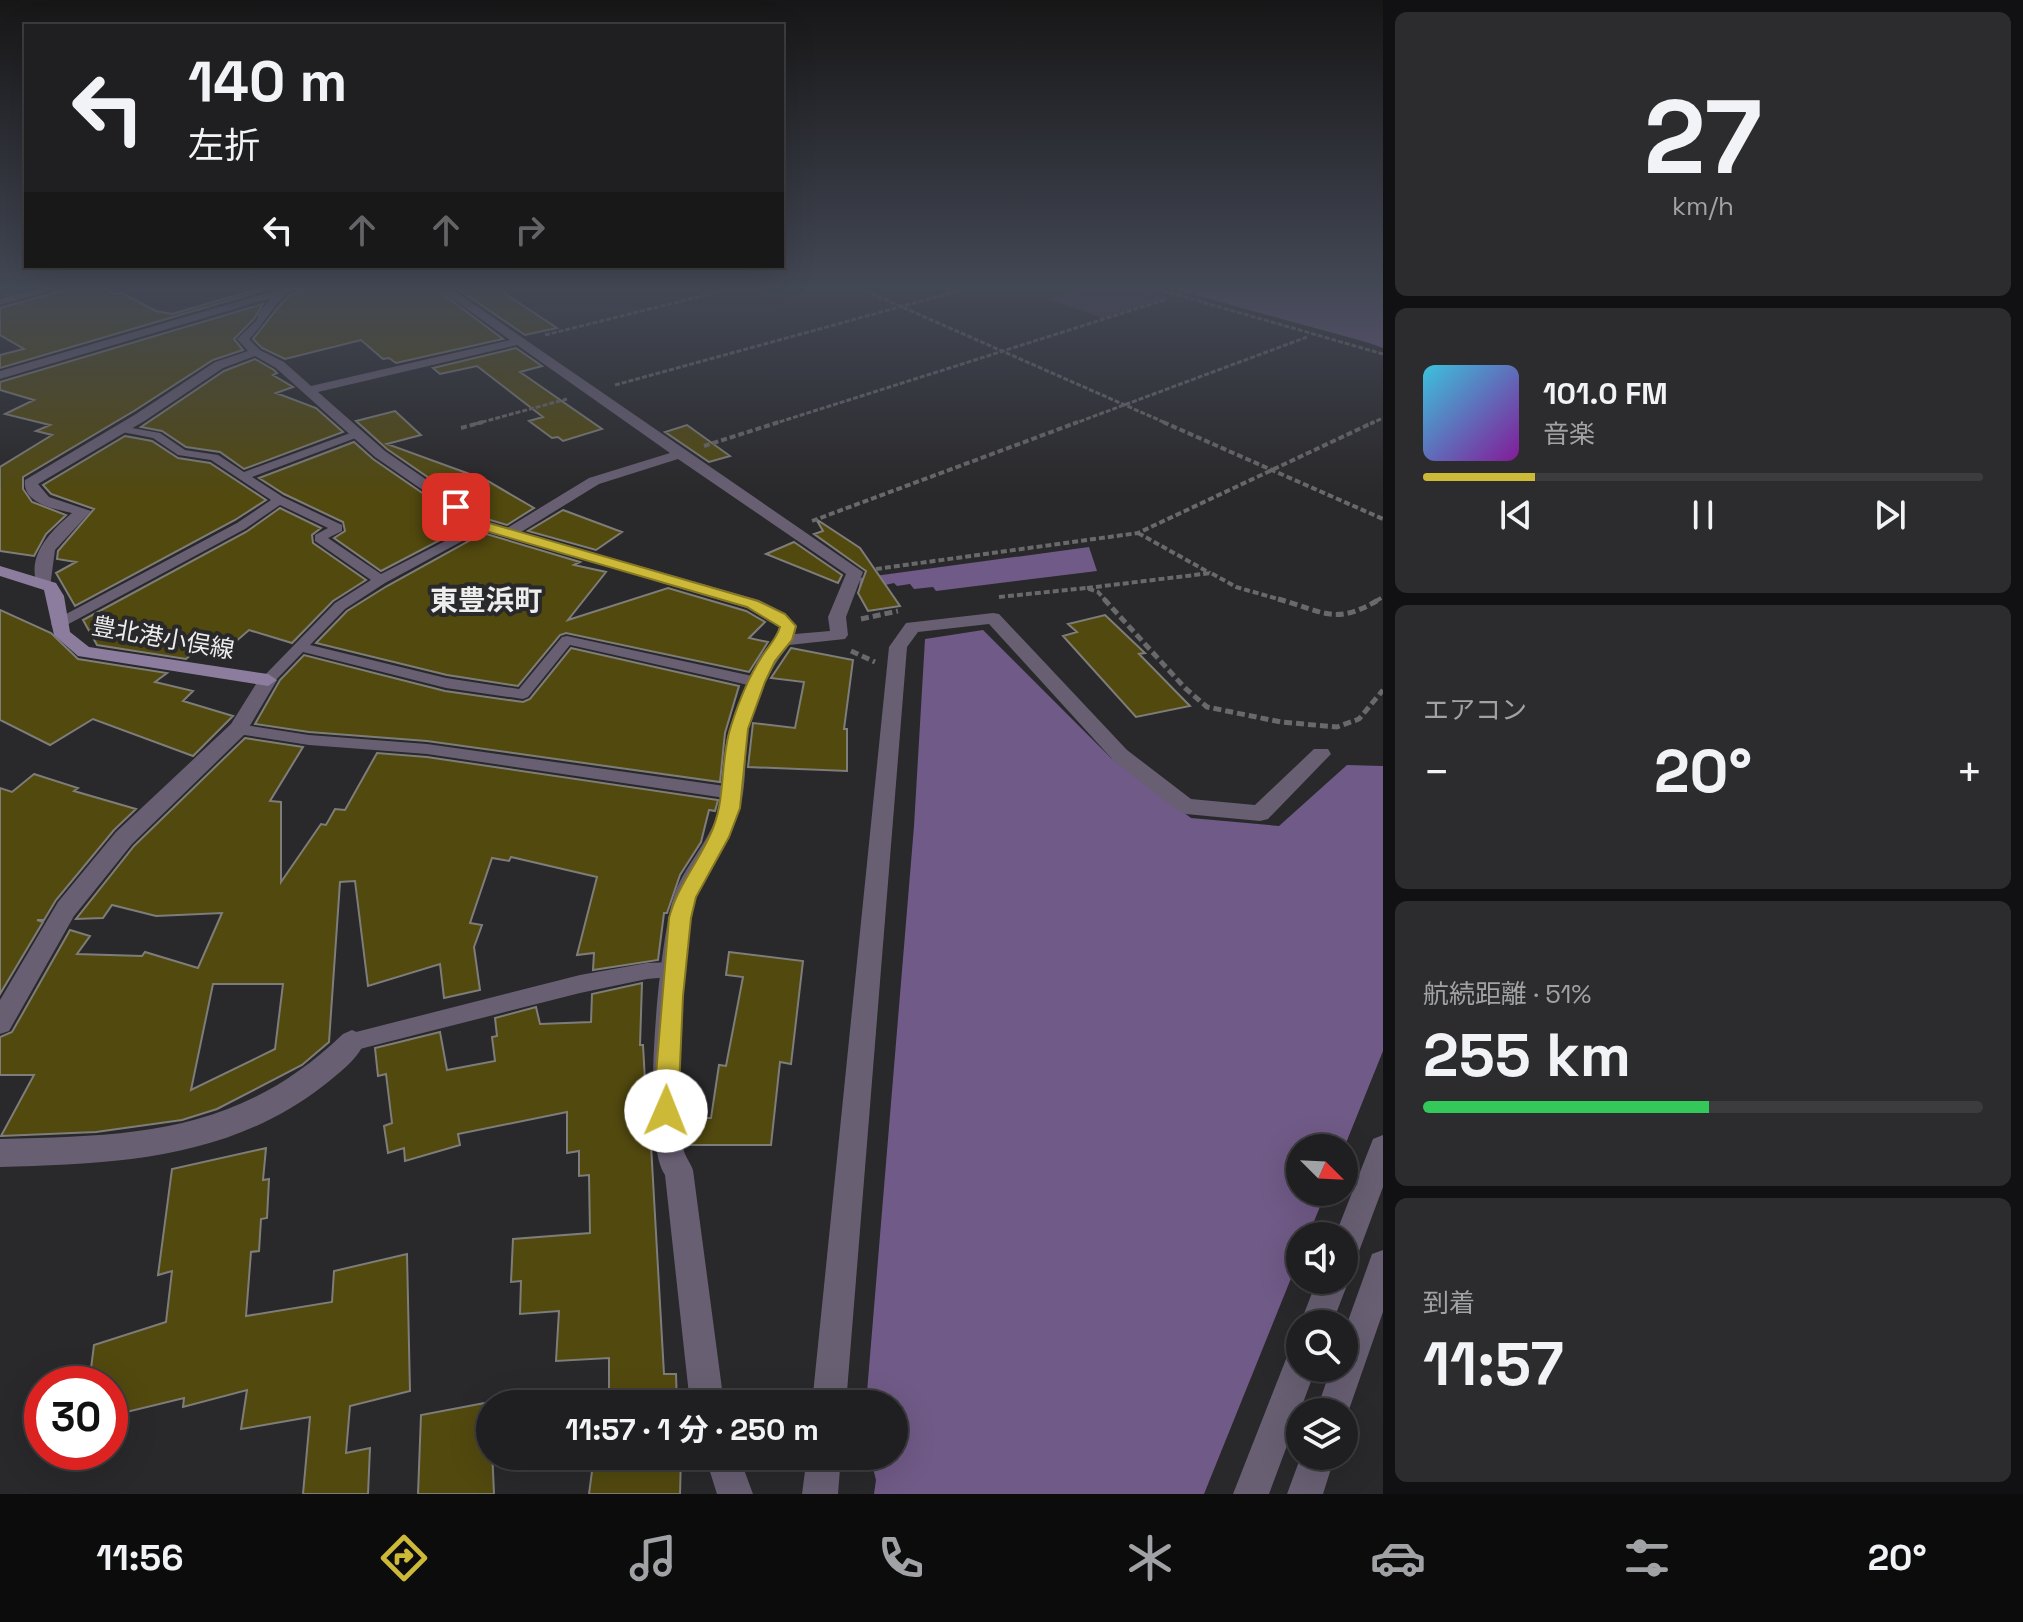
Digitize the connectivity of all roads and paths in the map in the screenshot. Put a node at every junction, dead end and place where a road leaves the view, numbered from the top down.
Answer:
1 (69, 355) edge
2 (248, 355) edge
3 (261, 355) edge
4 (462, 355) edge
5 (539, 355) edge
6 (727, 355) edge
7 (993, 355) edge
8 (1008, 355) edge
9 (1259, 355) edge
10 (0, 375) edge
11 (307, 391) junction
12 (592, 392) junction
13 (1123, 405) junction
14 (1383, 418) edge
15 (461, 428) dead end
16 (121, 429) junction
17 (357, 434) junction
18 (680, 454) junction
19 (1271, 470) junction
20 (246, 475) junction
21 (279, 500) junction
22 (1383, 519) edge
23 (484, 526) junction
24 (789, 530) junction
25 (509, 533) junction
26 (1138, 533) junction
27 (0, 571) edge
28 (855, 572) junction
29 (1211, 573) junction
30 (380, 580) junction
31 (44, 583) junction
32 (1086, 588) junction
33 (996, 597) dead end
34 (1383, 597) edge
35 (911, 608) dead end
36 (58, 624) junction
37 (839, 635) junction
38 (784, 640) junction
39 (300, 647) junction
40 (896, 671) junction
41 (268, 680) junction
42 (757, 682) junction
43 (1383, 690) edge
44 (238, 729) junction
45 (1321, 754) dead end
46 (732, 793) junction
47 (674, 970) junction
48 (0, 1023) edge
49 (352, 1042) joint
50 (1383, 1149) edge
51 (0, 1153) edge
52 (1355, 1222) edge
53 (1383, 1265) edge
54 (1294, 1382) edge
55 (705, 1390) edge
56 (830, 1390) edge
57 (1338, 1398) edge
58 (727, 1470) edge
59 (823, 1470) edge
60 (1313, 1470) edge
61 (735, 1494) edge
62 (820, 1494) edge
63 (1251, 1494) edge
64 (1305, 1494) edge

1 - 10 street
2 - 16 street
3 - 11 street
4 - 11 street
5 - 12 street
6 - 12 path
7 - 18 path
8 - 13 path
9 - 13 path
11 - 17 street
12 - 15 path
12 - 18 street
13 - 19 path
13 - 24 path
14 - 19 path
16 - 20 lane
16 - 31 street
17 - 20 lane
17 - 23 street
18 - 24 street
18 - 25 street
19 - 22 path
19 - 26 path
20 - 21 lane
21 - 30 lane
21 - 36 lane
23 - 25 street
23 - 30 lane
24 - 28 street
25 - 38 street
26 - 28 path
26 - 29 path
27 - 31 main road
28 - 37 street
29 - 32 path
29 - 34 path
30 - 39 lane
31 - 36 main road, 豊北港小俣線
32 - 33 path
32 - 43 path
35 - 37 path
36 - 41 main road, 豊北港小俣線
37 - 38 street
37 - 40 path
38 - 42 street
39 - 41 lane
39 - 42 lane
40 - 45 street
40 - 56 street
41 - 44 street
42 - 46 street
44 - 46 lane
44 - 48 street
46 - 47 street
47 - 49 lane
47 - 55 street
49 - 51 street
50 - 52 street
53 - 57 street
54 - 63 street
58 - 61 street
59 - 62 street
60 - 64 street

